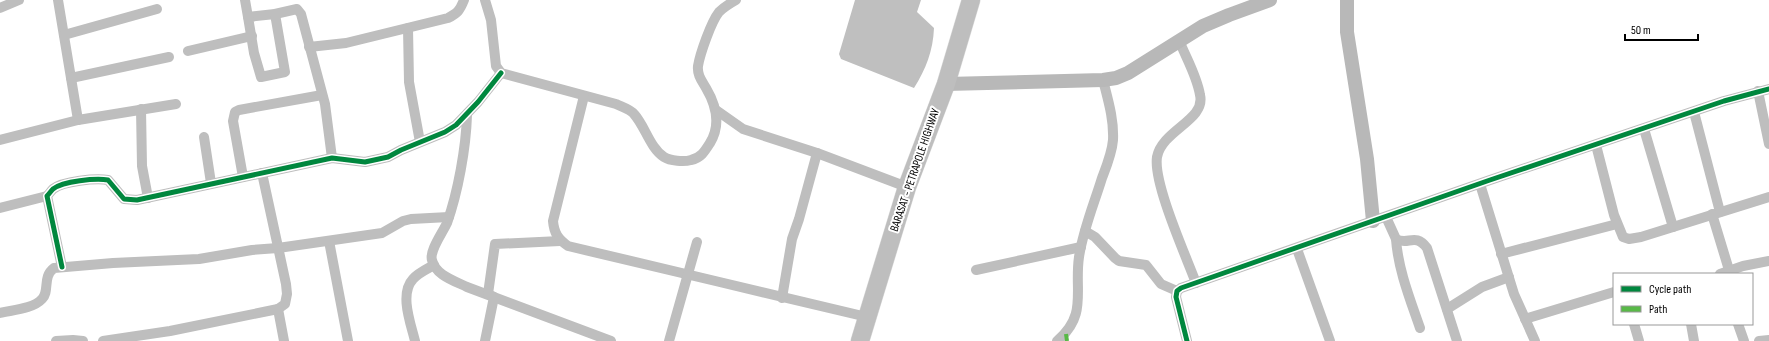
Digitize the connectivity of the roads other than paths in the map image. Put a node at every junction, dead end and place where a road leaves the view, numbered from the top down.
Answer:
1 (19, 0) edge
2 (58, 0) edge
3 (245, 0) edge
4 (300, 0) edge
5 (464, 0) edge
6 (485, 0) edge
7 (736, 0) edge
8 (971, 0) edge
9 (1270, 0) edge
10 (1347, 0) edge
11 (0, 8) edge
12 (157, 9) dead end
13 (275, 14) junction
14 (301, 14) junction
15 (248, 17) junction
16 (408, 28) junction
17 (64, 35) junction
18 (252, 36) junction
19 (1179, 40) junction
20 (309, 47) junction
21 (188, 51) dead end
22 (168, 57) dead end
23 (501, 74) junction
24 (71, 78) junction
25 (1103, 80) junction
26 (946, 84) junction
27 (1769, 89) edge
28 (1758, 91) junction
29 (322, 94) junction
30 (584, 96) junction
31 (176, 104) dead end
32 (141, 109) junction
33 (716, 110) junction
34 (1694, 112) junction
35 (467, 115) junction
36 (78, 120) junction
37 (1644, 129) junction
38 (204, 137) dead end
39 (0, 140) edge
40 (420, 142) junction
41 (1769, 144) edge
42 (1596, 145) junction
43 (817, 153) junction
44 (332, 158) junction
45 (262, 173) junction
46 (243, 177) junction
47 (211, 183) junction
48 (1480, 184) junction
49 (907, 187) junction
50 (47, 196) junction
51 (1769, 196) edge
52 (148, 198) junction
53 (0, 208) edge
54 (1716, 213) junction
55 (449, 216) junction
56 (1379, 219) junction
57 (1617, 224) junction
58 (1673, 226) junction
59 (1085, 231) junction
60 (1396, 239) junction
61 (329, 241) junction
62 (560, 241) junction
63 (697, 242) dead end
64 (1081, 247) junction
65 (278, 248) junction
66 (1296, 249) junction
67 (1501, 254) junction
68 (1769, 262) edge
69 (434, 265) junction
70 (62, 267) junction
71 (976, 270) dead end
72 (688, 273) junction
73 (1724, 273) edge
74 (1509, 278) junction
75 (1196, 283) junction
76 (1177, 291) junction
77 (1613, 292) edge
78 (494, 297) junction
79 (782, 298) junction
80 (278, 309) junction
81 (1447, 309) junction
82 (0, 313) edge
83 (867, 317) junction
84 (1525, 319) junction
85 (1634, 325) edge
86 (1690, 325) edge
87 (1738, 325) edge
88 (1420, 328) dead end
89 (1066, 337) edge
90 (1769, 340) edge
91 (56, 341) edge
92 (83, 341) edge
93 (103, 341) edge
94 (284, 341) edge
95 (348, 341) edge
96 (415, 341) edge
97 (485, 341) edge
98 (611, 341) edge
99 (669, 341) edge
100 (860, 341) edge
101 (1057, 341) edge
102 (1187, 341) edge
103 (1330, 341) edge
104 (1457, 341) edge
105 (1535, 341) edge
106 (1639, 341) edge
107 (1694, 341) edge
108 (1744, 341) edge
109 (1759, 341) edge

1 - 11 street
2 - 17 street
3 - 15 street
4 - 14 street
5 - 16 street
6 - 23 street
7 - 33 street
8 - 26 highway, BARASAT - PETRAPOLE HIGHWAY
9 - 19 street
10 - 56 street
12 - 17 street
13 - 14 street
13 - 15 street
13 - 18 street
14 - 20 street
15 - 18 street
16 - 20 street
16 - 40 street
17 - 24 street
18 - 21 street
19 - 25 street
19 - 75 street
20 - 29 street
22 - 24 street
23 - 30 street
23 - 35 street
24 - 36 street
25 - 26 street
25 - 59 street
26 - 49 highway, BARASAT - PETRAPOLE HIGHWAY
27 - 28 street
28 - 34 street
28 - 41 street
29 - 44 street
29 - 46 street
30 - 33 street
30 - 62 street
31 - 32 street
32 - 36 street
32 - 52 street
33 - 43 street
34 - 37 street
34 - 54 street
35 - 40 street
35 - 55 street
36 - 39 street
37 - 42 street
37 - 58 street
38 - 47 street
40 - 44 street
42 - 48 street
42 - 57 street
43 - 49 street
43 - 79 street
44 - 45 street
45 - 46 street
45 - 65 street
46 - 47 street
47 - 52 street
48 - 56 street
48 - 67 street
49 - 83 highway, BARASAT - PETRAPOLE HIGHWAY
50 - 52 street
50 - 53 street
50 - 70 street
51 - 54 street
54 - 58 street
54 - 73 street
55 - 61 street
55 - 69 street
56 - 60 street
56 - 66 street
57 - 58 street
57 - 67 street
59 - 64 street
59 - 76 street
60 - 81 street
60 - 88 street
61 - 65 street
61 - 95 street
62 - 72 street
62 - 78 street
63 - 72 street
64 - 71 street
64 - 89 street
65 - 70 street
65 - 80 street
66 - 75 street
66 - 103 street
67 - 74 street
68 - 73 street
69 - 78 street
69 - 96 street
70 - 82 street
72 - 79 street
72 - 99 street
74 - 81 street
74 - 84 street
75 - 76 street
76 - 102 street
77 - 84 street
78 - 97 street
78 - 98 street
79 - 83 street
80 - 93 street
80 - 94 street
81 - 104 street
83 - 100 highway, BARASAT - PETRAPOLE HIGHWAY
84 - 105 street
85 - 106 street
86 - 107 street
87 - 108 street
89 - 101 street
90 - 109 street
91 - 92 street

